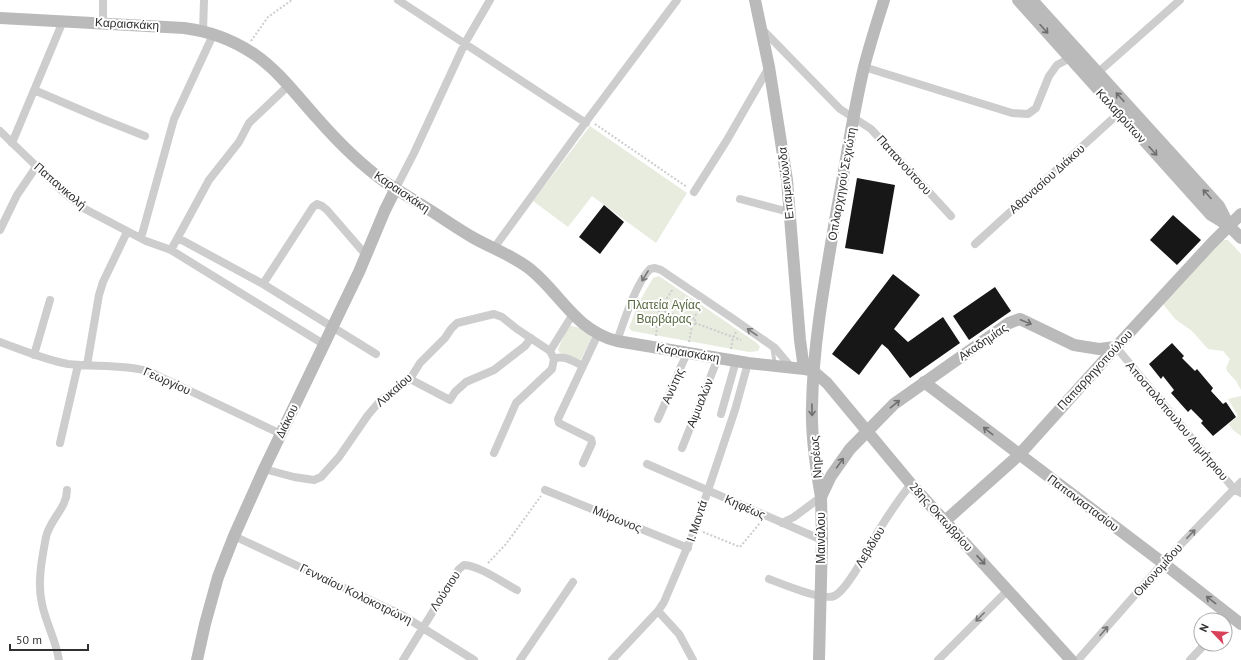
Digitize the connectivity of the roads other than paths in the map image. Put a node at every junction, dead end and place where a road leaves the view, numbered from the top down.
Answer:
1 (103, 0) edge
2 (204, 0) edge
3 (398, 0) edge
4 (490, 0) edge
5 (677, 0) edge
6 (755, 0) edge
7 (884, 0) edge
8 (1018, 0) edge
9 (1032, 0) edge
10 (1180, 0) edge
11 (0, 18) edge
12 (63, 21) junction
13 (103, 23) junction
14 (761, 27) junction
15 (208, 33) junction
16 (465, 43) junction
17 (1070, 58) junction
18 (769, 67) junction
19 (864, 67) junction
20 (1093, 77) junction
21 (289, 85) junction
22 (34, 90) junction
23 (1119, 113) junction
24 (854, 118) junction
25 (587, 121) junction
26 (0, 131) edge
27 (145, 136) dead end
28 (12, 143) junction
29 (36, 167) junction
30 (396, 188) junction
31 (694, 192) road end
32 (740, 199) dead end
33 (789, 212) junction
34 (1241, 214) edge
35 (951, 216) dead end
36 (1229, 226) junction
37 (0, 230) edge
38 (127, 232) junction
39 (141, 238) junction
40 (178, 238) junction
41 (1241, 238) edge
42 (975, 244) dead end
43 (494, 248) junction
44 (171, 250) junction
45 (366, 255) junction
46 (263, 284) junction
47 (50, 300) dead end
48 (573, 314) junction
49 (333, 327) junction
50 (598, 334) junction
51 (531, 338) junction
52 (617, 341) junction
53 (0, 342) edge
54 (325, 345) junction
55 (772, 346) junction
56 (1116, 347) junction
57 (550, 351) junction
58 (687, 353) junction
59 (376, 354) dead end
60 (34, 355) junction
61 (554, 359) junction
62 (728, 360) junction
63 (748, 363) junction
64 (78, 365) junction
65 (87, 365) junction
66 (583, 366) junction
67 (775, 366) junction
68 (791, 367) junction
69 (809, 370) junction
70 (410, 379) junction
71 (924, 382) junction
72 (721, 414) dead end
73 (658, 419) dead end
74 (867, 432) junction
75 (281, 434) junction
76 (60, 443) dead end
77 (682, 448) dead end
78 (494, 453) dead end
79 (1019, 455) junction
80 (582, 463) dead end
81 (647, 464) dead end
82 (264, 469) junction
83 (1241, 482) edge
84 (911, 484) junction
85 (66, 490) dead end
86 (545, 490) road end
87 (707, 490) junction
88 (1238, 491) edge
89 (821, 497) junction
90 (945, 521) junction
91 (782, 523) junction
92 (234, 536) junction
93 (822, 540) junction
94 (688, 548) junction
95 (1164, 563) junction
96 (769, 579) dead end
97 (573, 582) dead end
98 (517, 590) dead end
99 (1008, 590) junction
100 (821, 596) junction
101 (658, 611) junction
102 (1220, 612) edge
103 (422, 628) junction
104 (1198, 652) edge
105 (59, 660) edge
106 (197, 660) edge
107 (403, 660) edge
108 (474, 660) edge
109 (520, 660) edge
110 (612, 660) edge
111 (693, 660) edge
112 (819, 660) edge
113 (938, 660) edge
114 (1071, 660) edge
115 (1078, 660) edge
116 (1190, 660) edge

1 - 13 street
2 - 15 street
3 - 16 street
4 - 16 street
5 - 25 street
6 - 14 street, Επαμεινώνδα
7 - 19 street, Οπλαρχηγού Σεχιώτη
8 -> 17 street, Καλαβρύτων
9 - 20 street, Καλαβρύτων
10 - 20 street
11 - 12 street, Καραισκάκη
12 - 13 street, Καραισκάκη
12 - 22 street
13 - 15 street, Καραισκάκη
14 - 18 street, Επαμεινώνδα
14 - 24 street, Παπανούτσου
15 - 21 street, Καραισκάκη
15 - 39 street
16 - 25 street
16 - 30 street
17 - 19 street
17 - 20 street, Καλαβρύτων
18 - 31 street
18 - 33 street, Επαμεινώνδα
19 - 24 street, Οπλαρχηγού Σεχιώτη
20 - 23 street, Καλαβρύτων
36 -> 20 street, Καλαβρύτων
21 - 30 street, Καραισκάκη
21 - 40 street
22 - 27 street
22 - 28 street
23 -> 36 street, Καλαβρύτων
23 - 42 street, Αθανασίου Διάκου
24 - 35 street, Παπανούτσου
24 - 69 street, Οπλαρχηγού Σεχιώτη
25 - 43 street
26 - 28 street, Παπανικολή
28 - 29 street, Παπανικολή
29 - 37 street
29 - 38 street, Παπανικολή
30 - 43 street, Καραισκάκη
30 - 45 street, Διάκου
32 - 33 street
33 - 69 street, Επαμεινώνδα
34 - 36 street, Παπαρρηγοπούλου
36 - 41 street, Καλαβρύτων
36 - 56 street, Παπαρρηγοπούλου
38 - 39 street, Παπανικολή
38 - 65 street
39 - 44 street, Παπανικολή
40 - 44 street
40 - 46 street
43 - 48 street, Καραισκάκη
44 - 54 street, Παπανικολή
45 - 46 street
45 - 49 street, Διάκου
46 - 49 street
47 - 60 street
48 - 50 street, Καραισκάκη
48 - 57 street
49 - 54 street, Διάκου
49 - 59 street
50 - 52 street, Καραισκάκη
50 - 66 street
51 - 57 street, Λυκαίου
51 - 70 street
51 - 70 street, Λυκαίου
55 -> 52 street
52 - 58 street, Καραισκάκη
53 - 60 street, Γεωργίου
54 - 75 street, Διάκου
55 - 67 lane
55 - 68 street
71 -> 56 street, Ακαδημίας
56 - 79 street, Παπαρρηγοπούλου
56 - 88 street, Αποστολόπουλου Δημήτριου
57 - 61 street
58 - 62 street, Καραισκάκη
58 - 73 street, Ανύτης
60 - 64 street, Γεωργίου
61 - 66 street
61 - 78 street
62 - 63 street, Καραισκάκη
62 - 72 street
62 - 77 street, Αιμυαλών
63 - 67 street, Καραισκάκη
63 - 87 street, Ι. Μαντά
64 - 65 street, Γεωργίου
64 - 76 street
65 - 75 street, Γεωργίου
66 - 80 street
67 - 68 street, Καραισκάκη
68 - 69 street, Καραισκάκη
69 - 74 street, 28ης Οκτωβρίου
69 -> 89 street, Νηρέως
70 - 82 street, Λυκαίου
74 -> 71 street, Ακαδημίας
79 -> 71 street, Παπαναστασίου
74 - 84 street, 28ης Οκτωβρίου
89 -> 74 street, Μαινάλου
75 - 82 street, Διάκου
79 - 90 street, Παπαρρηγοπούλου
79 - 95 street, Παπαναστασίου
81 - 87 street, Κηφέως
82 - 92 street, Διάκου
83 - 88 street, Οικονομίδου
84 - 90 street, 28ης Οκτωβρίου
84 - 100 street, Λεβιδίου
85 - 105 street
86 - 94 street, Μύρωνος
87 - 91 street, Κηφέως
87 - 94 street, Ι. Μαντά
95 -> 88 street, Οικονομίδου
89 - 91 street
89 - 93 street, Μαινάλου
90 -> 99 street, 28ης Οκτωβρίου
91 - 93 street, Κηφέως
92 - 103 street, Γενναίου Κολοκοτρώνη
92 - 106 street, Διάκου
93 - 100 street, Μαινάλου
94 - 101 street, Ι. Μαντά
102 -> 95 street, Παπαναστασίου
115 -> 95 street, Οικονομίδου
96 - 100 street
97 - 109 street
98 - 103 street, Λούσιου
99 -> 113 street
99 - 114 street, 28ης Οκτωβρίου
100 - 112 street, Μαινάλου
101 - 110 street, Ι. Μαντά
101 - 111 street
103 - 107 street, Λούσιου
103 - 108 street, Γενναίου Κολοκοτρώνη
104 - 116 street

